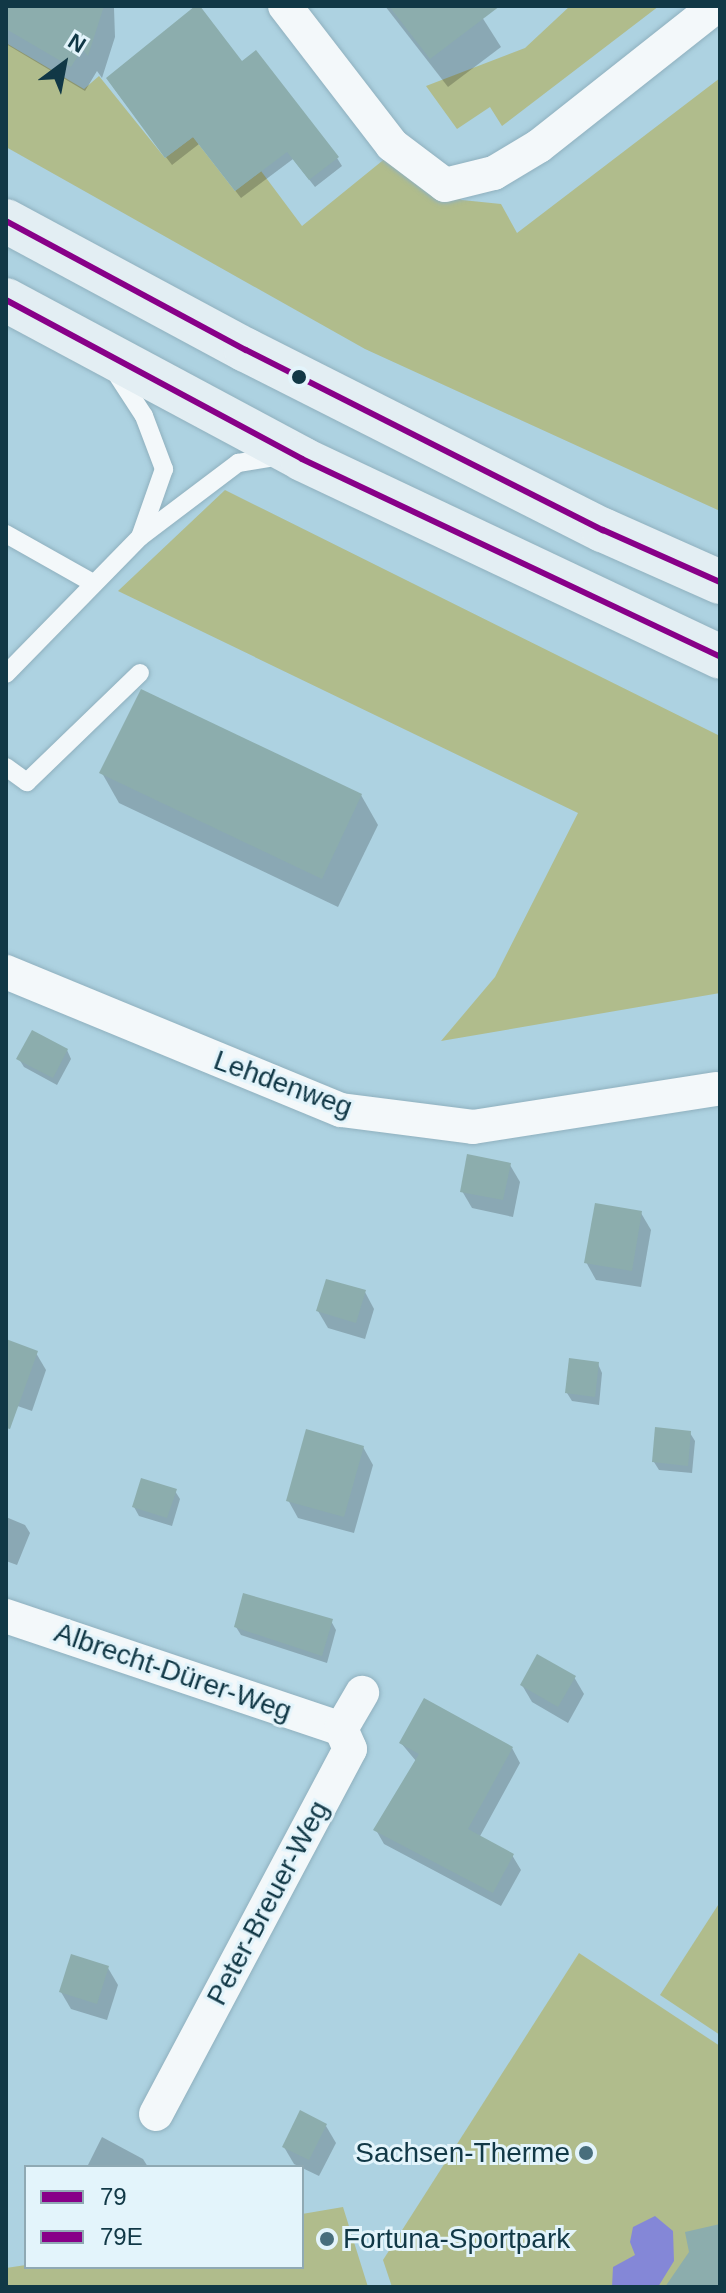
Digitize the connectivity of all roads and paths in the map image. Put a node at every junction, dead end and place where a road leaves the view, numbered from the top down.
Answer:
1 (285, 6) edge
2 (716, 6) edge
3 (6, 221) edge
4 (6, 300) edge
5 (101, 353) junction
6 (302, 459) junction
7 (6, 534) edge
8 (140, 537) junction
9 (720, 582) edge
10 (93, 583) junction
11 (720, 657) edge
12 (140, 673) dead end
13 (6, 674) edge
14 (6, 767) edge
15 (6, 972) edge
16 (716, 1089) dead end
17 (6, 1616) edge
18 (362, 1693) dead end
19 (341, 1729) junction
20 (156, 2114) dead end

1 - 2 street
3 - 9 main road
4 - 5 main road
5 - 6 main road
5 - 8 lane
6 - 8 lane
6 - 11 main road
7 - 10 lane
8 - 10 lane
10 - 13 lane
12 - 14 lane
15 - 16 street, Lehdenweg
17 - 19 street, Albrecht-Dürer-Weg
18 - 19 street
19 - 20 street, Peter-Breuer-Weg

